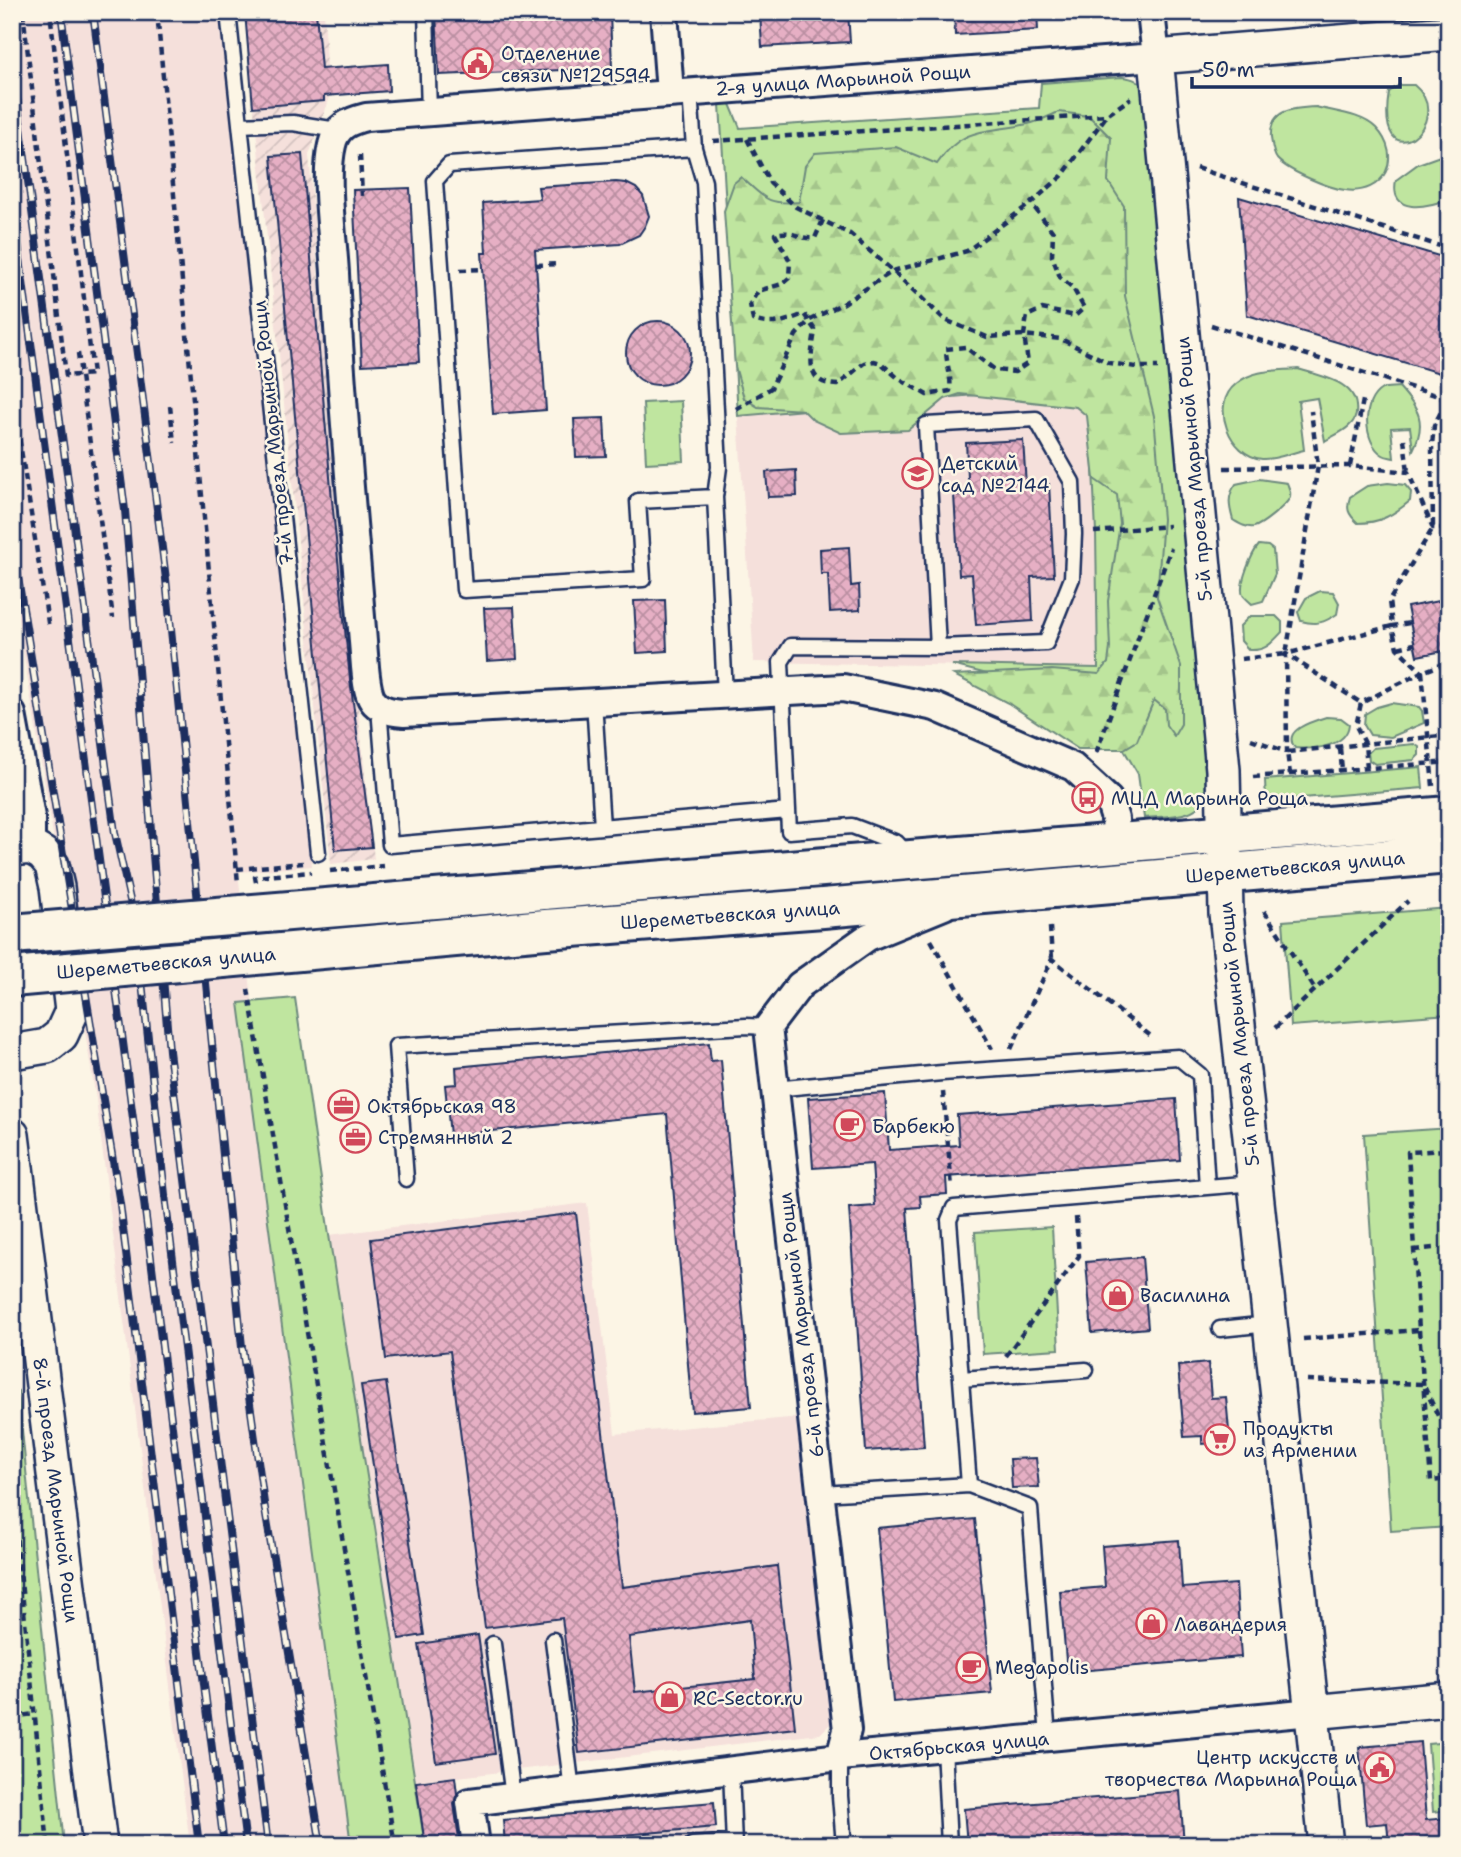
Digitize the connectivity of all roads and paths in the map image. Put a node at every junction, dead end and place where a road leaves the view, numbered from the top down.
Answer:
1 (23, 12) edge
2 (50, 12) edge
3 (229, 12) edge
4 (426, 12) edge
5 (664, 12) edge
6 (1150, 12) edge
7 (1449, 33) edge
8 (1156, 57) junction
9 (680, 92) junction
10 (1138, 93) dead end
11 (429, 112) junction
12 (1107, 115) junction
13 (240, 125) junction
14 (337, 130) junction
15 (712, 139) dead end
16 (747, 139) junction
17 (694, 148) junction
18 (360, 154) dead end
19 (1183, 163) dead end
20 (362, 196) dead end
21 (1031, 203) junction
22 (823, 220) junction
23 (1449, 249) edge
24 (559, 264) dead end
25 (536, 265) dead end
26 (893, 271) junction
27 (12, 286) edge
28 (810, 320) junction
29 (1199, 321) dead end
30 (1024, 335) junction
31 (12, 340) edge
32 (78, 352) dead end
33 (1165, 367) dead end
34 (80, 375) junction
35 (12, 392) edge
36 (1363, 400) dead end
37 (170, 406) dead end
38 (732, 410) dead end
39 (1311, 411) dead end
40 (1404, 439) dead end
41 (174, 443) dead end
42 (1318, 466) junction
43 (1350, 466) junction
44 (1213, 468) dead end
45 (1408, 472) junction
46 (715, 497) junction
47 (1179, 526) dead end
48 (1433, 528) junction
49 (1449, 528) edge
50 (1096, 532) dead end
51 (1174, 538) dead end
52 (113, 618) dead end
53 (1410, 624) dead end
54 (1392, 626) junction
55 (49, 629) dead end
56 (1414, 644) dead end
57 (938, 647) junction
58 (1397, 648) junction
59 (1286, 653) junction
60 (1233, 660) dead end
61 (1449, 662) edge
62 (1422, 672) junction
63 (783, 691) junction
64 (725, 694) junction
65 (594, 701) junction
66 (1361, 703) junction
67 (379, 708) junction
68 (12, 714) edge
69 (1239, 735) dead end
70 (1449, 735) edge
71 (1429, 737) junction
72 (1365, 743) junction
73 (1340, 748) junction
74 (1287, 752) junction
75 (1449, 762) edge
76 (1092, 764) dead end
77 (1431, 764) junction
78 (1367, 768) junction
79 (1342, 770) junction
80 (1290, 774) junction
81 (1244, 778) dead end
82 (1441, 804) edge
83 (788, 811) junction
84 (602, 827) junction
85 (1224, 834) junction
86 (1117, 843) junction
87 (22, 848) edge
88 (1449, 854) edge
89 (314, 858) joint
90 (912, 860) junction
91 (237, 869) dead end
92 (322, 872) dead end
93 (1224, 873) junction
94 (255, 877) dead end
95 (968, 896) junction
96 (1408, 901) dead end
97 (1264, 911) dead end
98 (1050, 927) dead end
99 (12, 933) edge
100 (928, 934) dead end
101 (1052, 959) junction
102 (12, 977) edge
103 (1315, 989) junction
104 (768, 1027) junction
105 (1275, 1028) dead end
106 (12, 1052) edge
107 (1178, 1057) junction
108 (1002, 1069) junction
109 (942, 1073) junction
110 (774, 1089) junction
111 (12, 1135) edge
112 (1449, 1150) edge
113 (406, 1179) dead end
114 (1255, 1183) junction
115 (1208, 1188) junction
116 (1075, 1198) junction
117 (954, 1208) junction
118 (1434, 1248) dead end
119 (1414, 1250) junction
120 (1269, 1324) junction
121 (1220, 1329) dead end
122 (1419, 1330) junction
123 (1303, 1339) dead end
124 (1086, 1370) dead end
125 (991, 1377) junction
126 (961, 1379) junction
127 (1307, 1381) dead end
128 (1423, 1384) junction
129 (1449, 1419) edge
130 (1449, 1479) edge
131 (969, 1485) junction
132 (821, 1494) junction
133 (12, 1529) edge
134 (12, 1623) edge
135 (26, 1626) junction
136 (553, 1640) dead end
137 (493, 1644) dead end
138 (1449, 1699) edge
139 (1312, 1712) junction
140 (34, 1714) junction
141 (12, 1717) edge
142 (1048, 1737) junction
143 (944, 1747) junction
144 (840, 1757) junction
145 (731, 1770) junction
146 (572, 1790) junction
147 (513, 1797) junction
148 (734, 1843) edge
149 (48, 1845) edge
150 (100, 1845) edge
151 (476, 1845) edge
152 (692, 1845) edge
153 (844, 1845) edge
154 (949, 1845) edge
155 (1326, 1845) edge

1 - 34 path
2 - 34 path
3 - 13 lane, 7-й проезд Марьиной Рощи
4 - 11 lane
5 - 9 street
6 - 8 street, 5-й проезд Марьиной Рощи
7 - 8 street, 2-я улица Марьиной Рощи
8 - 9 street, 2-я улица Марьиной Рощи
8 - 85 street, 5-й проезд Марьиной Рощи
9 - 11 street, 2-я улица Марьиной Рощи
9 - 17 lane
10 - 12 path
11 - 14 street, 2-я улица Марьиной Рощи
12 - 16 path
12 - 21 path
13 - 14 lane
13 - 89 lane, 7-й проезд Марьиной Рощи
14 - 67 street
15 - 16 path
16 - 22 path
17 - 46 lane
17 - 46 lane
18 - 20 path
19 - 23 path
21 - 26 path
21 - 30 path
22 - 26 path
22 - 28 path
24 - 25 path
26 - 28 path
26 - 30 path
27 - 31 path
28 - 30 path
28 - 38 path
29 - 48 path
30 - 33 path
32 - 34 path
34 - 52 path
35 - 55 path
36 - 43 path
37 - 41 path
39 - 42 path
40 - 45 path
42 - 43 path
42 - 44 path
42 - 59 path
43 - 45 path
45 - 48 path
46 - 64 lane
47 - 50 path
48 - 49 path
48 - 54 path
51 - 76 path
53 - 54 path
54 - 58 path
54 - 59 path
56 - 58 path
57 - 57 lane
57 - 63 lane
58 - 62 path
59 - 60 path
59 - 66 path
59 - 74 path
61 - 62 path
62 - 66 path
62 - 71 path
63 - 64 street
63 - 83 lane
63 - 86 street
64 - 65 street
65 - 67 street
65 - 84 lane
66 - 72 path
67 - 84 lane
68 - 87 street
69 - 74 path
70 - 71 path
71 - 72 path
71 - 77 path
72 - 73 path
72 - 78 path
73 - 74 path
73 - 79 path
74 - 80 path
75 - 77 path
77 - 78 path
77 - 82 path
78 - 79 path
79 - 80 path
80 - 81 path
82 - 85 main road, Шереметьевская улица
83 - 84 lane
83 - 90 lane
85 - 86 main road, Шереметьевская улица
85 - 93 street, 5-й проезд Марьиной Рощи
86 - 90 main road, Шереметьевская улица
87 - 106 street
88 - 93 main road, Шереметьевская улица
89 - 91 path
90 - 99 main road, Шереметьевская улица, bridge
92 - 94 path
93 - 95 main road, Шереметьевская улица
93 - 114 street, 5-й проезд Марьиной Рощи
95 - 102 main road, Шереметьевская улица, bridge
95 - 104 street
96 - 103 path
97 - 103 path
98 - 101 path
100 - 108 path
101 - 107 path
101 - 108 path
103 - 105 path
104 - 110 street, 6-й проезд Марьиной Рощи
104 - 113 lane
107 - 108 lane
107 - 115 lane
108 - 109 lane
109 - 110 lane
109 - 117 path
110 - 132 street, 6-й проезд Марьиной Рощи
111 - 150 street, 8-й проезд Марьиной Рощи
112 - 119 path
114 - 115 lane
114 - 120 street, 5-й проезд Марьиной Рощи
115 - 116 lane
116 - 117 lane
116 - 125 path
117 - 126 lane
118 - 119 path
119 - 122 path
120 - 121 lane
120 - 139 street, 5-й проезд Марьиной Рощи
122 - 123 path
122 - 128 path
124 - 125 lane
125 - 126 lane
126 - 131 lane
127 - 128 path
128 - 129 path
128 - 130 path
131 - 132 lane
131 - 142 lane
132 - 144 street, 6-й проезд Марьиной Рощи
133 - 135 path
134 - 135 path
135 - 140 path
136 - 146 lane
137 - 147 lane
138 - 139 street, Октябрьская улица
139 - 142 street, Октябрьская улица
139 - 155 street, 5-й проезд Марьиной Рощи
140 - 141 path
140 - 149 path
142 - 143 street, Октябрьская улица
143 - 144 street, Октябрьская улица
143 - 154 lane
144 - 145 street, Октябрьская улица
144 - 153 lane
145 - 146 street, Октябрьская улица
145 - 148 lane
146 - 147 street, Октябрьская улица
147 - 151 street, Октябрьская улица
148 - 152 lane

